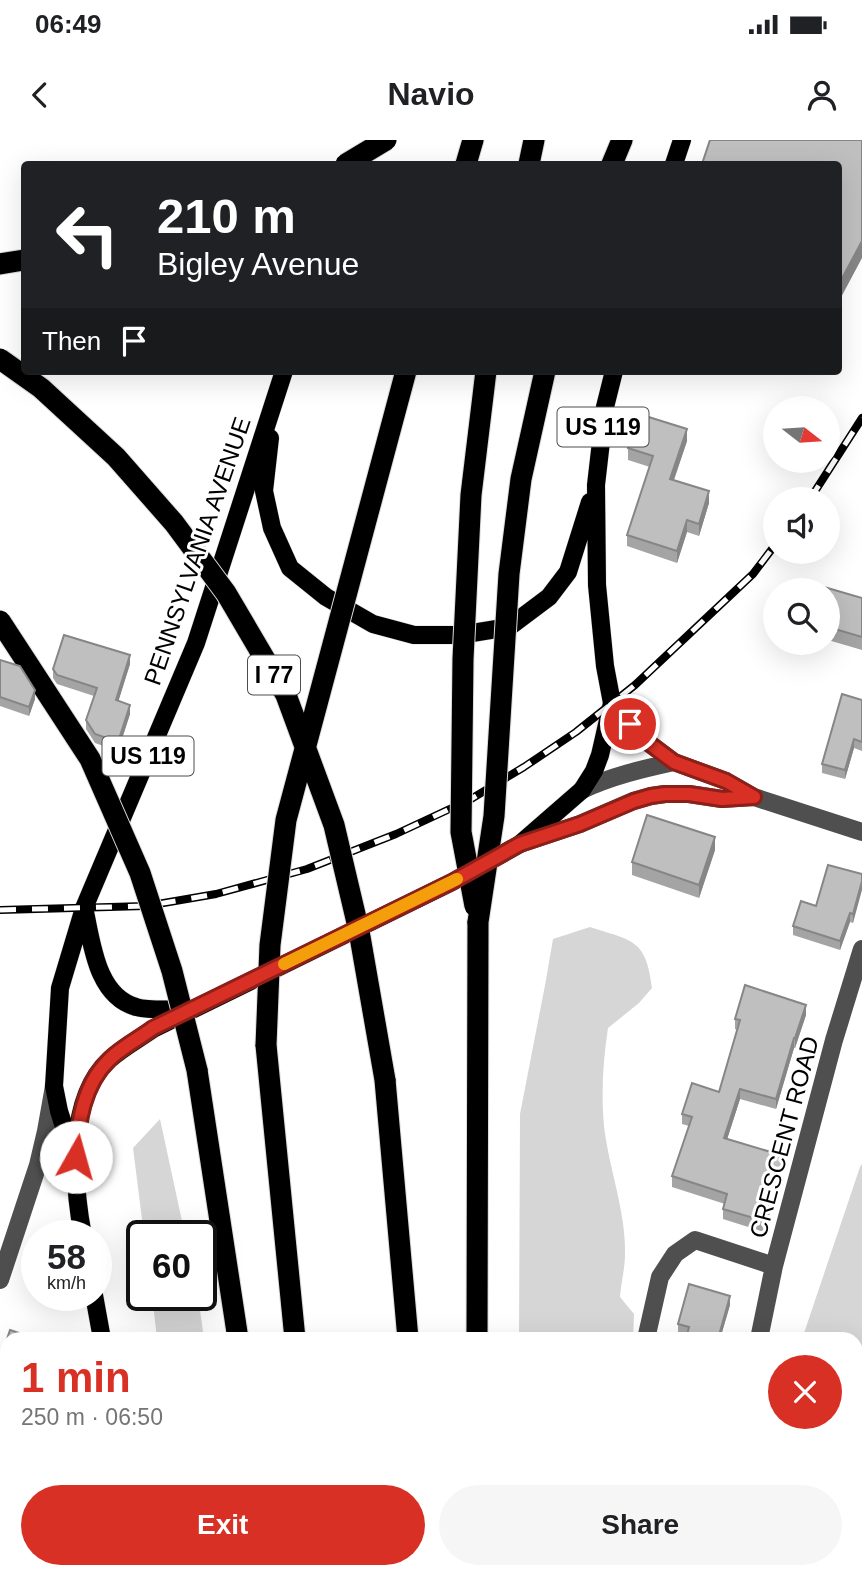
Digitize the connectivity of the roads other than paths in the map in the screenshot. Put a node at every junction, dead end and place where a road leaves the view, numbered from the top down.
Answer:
1 (361, 140) edge
2 (386, 140) edge
3 (473, 140) edge
4 (534, 140) edge
5 (622, 140) edge
6 (682, 140) edge
7 (351, 161) edge
8 (353, 161) edge
9 (467, 161) edge
10 (529, 161) edge
11 (613, 161) edge
12 (675, 161) edge
13 (21, 260) edge
14 (0, 264) edge
15 (0, 359) edge
16 (21, 374) edge
17 (23, 375) edge
18 (283, 375) edge
19 (405, 375) edge
20 (486, 375) edge
21 (544, 375) edge
22 (613, 375) edge
23 (274, 400) junction
24 (596, 485) junction
25 (0, 621) edge
26 (612, 703) junction
27 (674, 762) junction
28 (582, 790) junction
29 (754, 797) junction
30 (862, 832) edge
31 (520, 844) junction
32 (84, 908) junction
33 (478, 922) junction
34 (862, 949) edge
35 (193, 1009) junction
36 (54, 1086) junction
37 (77, 1142) junction
38 (38, 1165) junction
39 (80, 1220) edge
40 (774, 1266) junction
41 (0, 1280) edge
42 (97, 1311) edge
43 (101, 1332) edge
44 (237, 1332) edge
45 (294, 1332) edge
46 (407, 1332) edge
47 (477, 1332) edge
48 (648, 1332) edge
49 (760, 1332) edge

1 - 8 main road
2 - 7 highway, bridge
3 - 9 highway
4 - 10 highway
5 - 11 highway
6 - 12 main road
13 - 14 highway
15 - 16 highway, I 77, bridge
17 - 46 highway, I 77, bridge
18 - 23 main road, PENNSYLVANIA AVENUE / US 119
19 - 45 highway, bridge
20 - 33 highway, bridge
21 - 33 highway, bridge
22 - 24 main road, US 119
23 - 24 main road
23 - 32 main road, PENNSYLVANIA AVENUE / US 119
24 - 26 main road, US 119
25 - 44 highway, bridge
26 - 27 street
26 - 28 main road, US 119
27 - 28 street
27 - 29 street
28 - 31 main road, US 119
29 - 30 street
29 - 31 street
31 - 35 main road, US 119
32 - 35 main road
32 - 36 main road, PENNSYLVANIA AVENUE / US 119
33 - 47 highway
34 - 40 street, CRESCENT ROAD
35 - 37 main road, US 119
36 - 37 main road, PENNSYLVANIA AVENUE / US 119
36 - 38 street
37 - 38 street
37 - 39 main road, US 119
38 - 41 street
40 - 48 street
40 - 49 street, CRESCENT ROAD
42 - 43 main road

